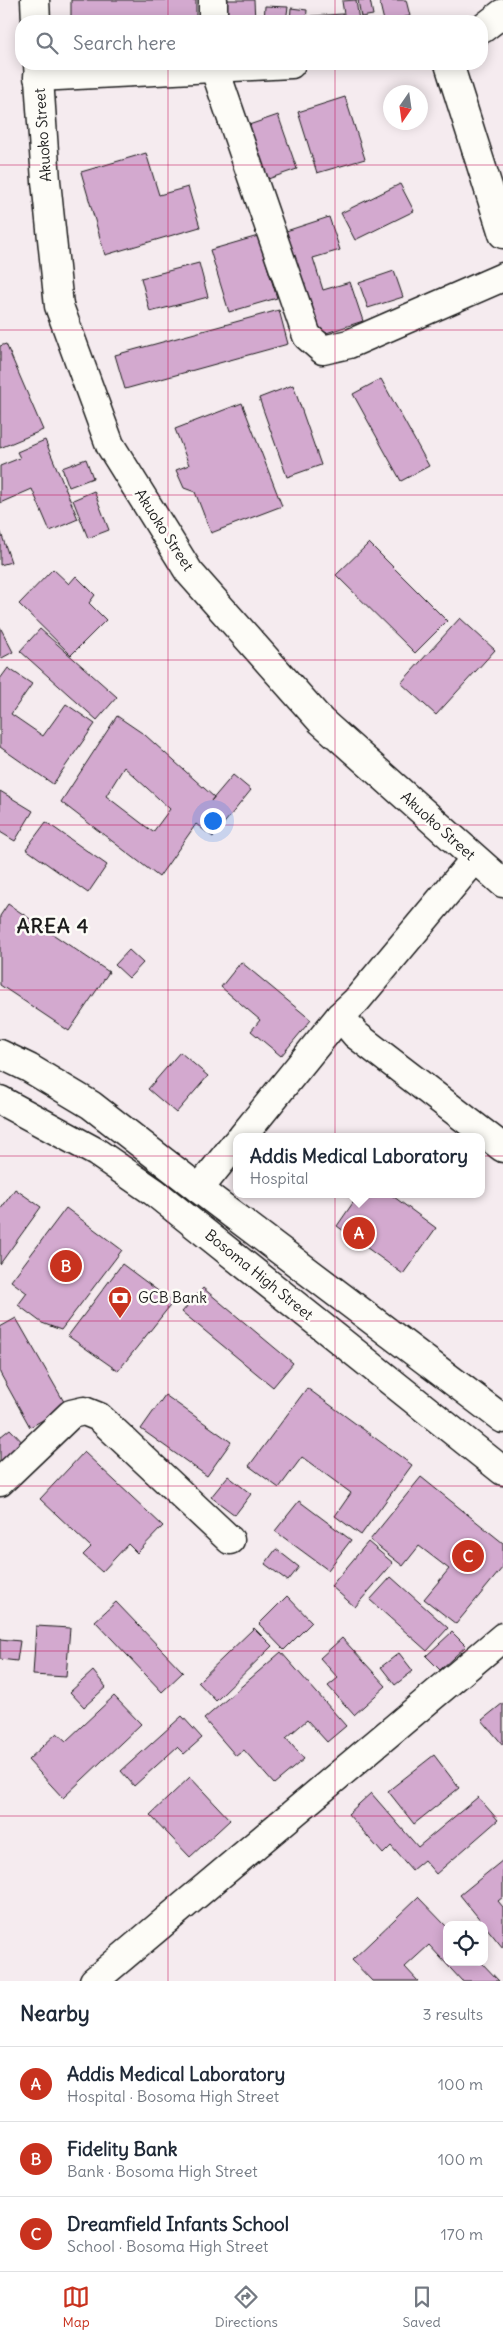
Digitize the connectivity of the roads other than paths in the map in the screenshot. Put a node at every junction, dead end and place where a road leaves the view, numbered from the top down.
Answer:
1 (35, 0) edge
2 (213, 0) edge
3 (503, 13) edge
4 (36, 15) edge
5 (213, 15) edge
6 (488, 24) edge
7 (73, 70) edge
8 (214, 70) edge
9 (451, 70) edge
10 (38, 71) edge
11 (503, 234) edge
12 (503, 277) edge
13 (474, 860) junction
14 (503, 883) edge
15 (340, 1016) junction
16 (0, 1054) edge
17 (0, 1100) edge
18 (245, 1133) edge
19 (483, 1133) edge
20 (485, 1134) edge
21 (233, 1147) edge
22 (503, 1148) edge
23 (199, 1190) junction
24 (503, 1419) edge
25 (503, 1471) edge
26 (0, 1482) edge
27 (230, 1540) dead end
28 (503, 1637) edge
29 (94, 1981) edge

1 - 4 street
2 - 5 street
3 - 6 street
7 - 10 street
8 - 12 street
9 - 11 street
10 - 13 street, Akuoko Street
13 - 14 street, Akuoko Street
13 - 15 street
15 - 18 street
15 - 19 street
16 - 23 street, Bosoma High Street
17 - 25 street, Bosoma High Street
20 - 22 street
21 - 23 street
23 - 24 street, Bosoma High Street
26 - 27 street
28 - 29 street

